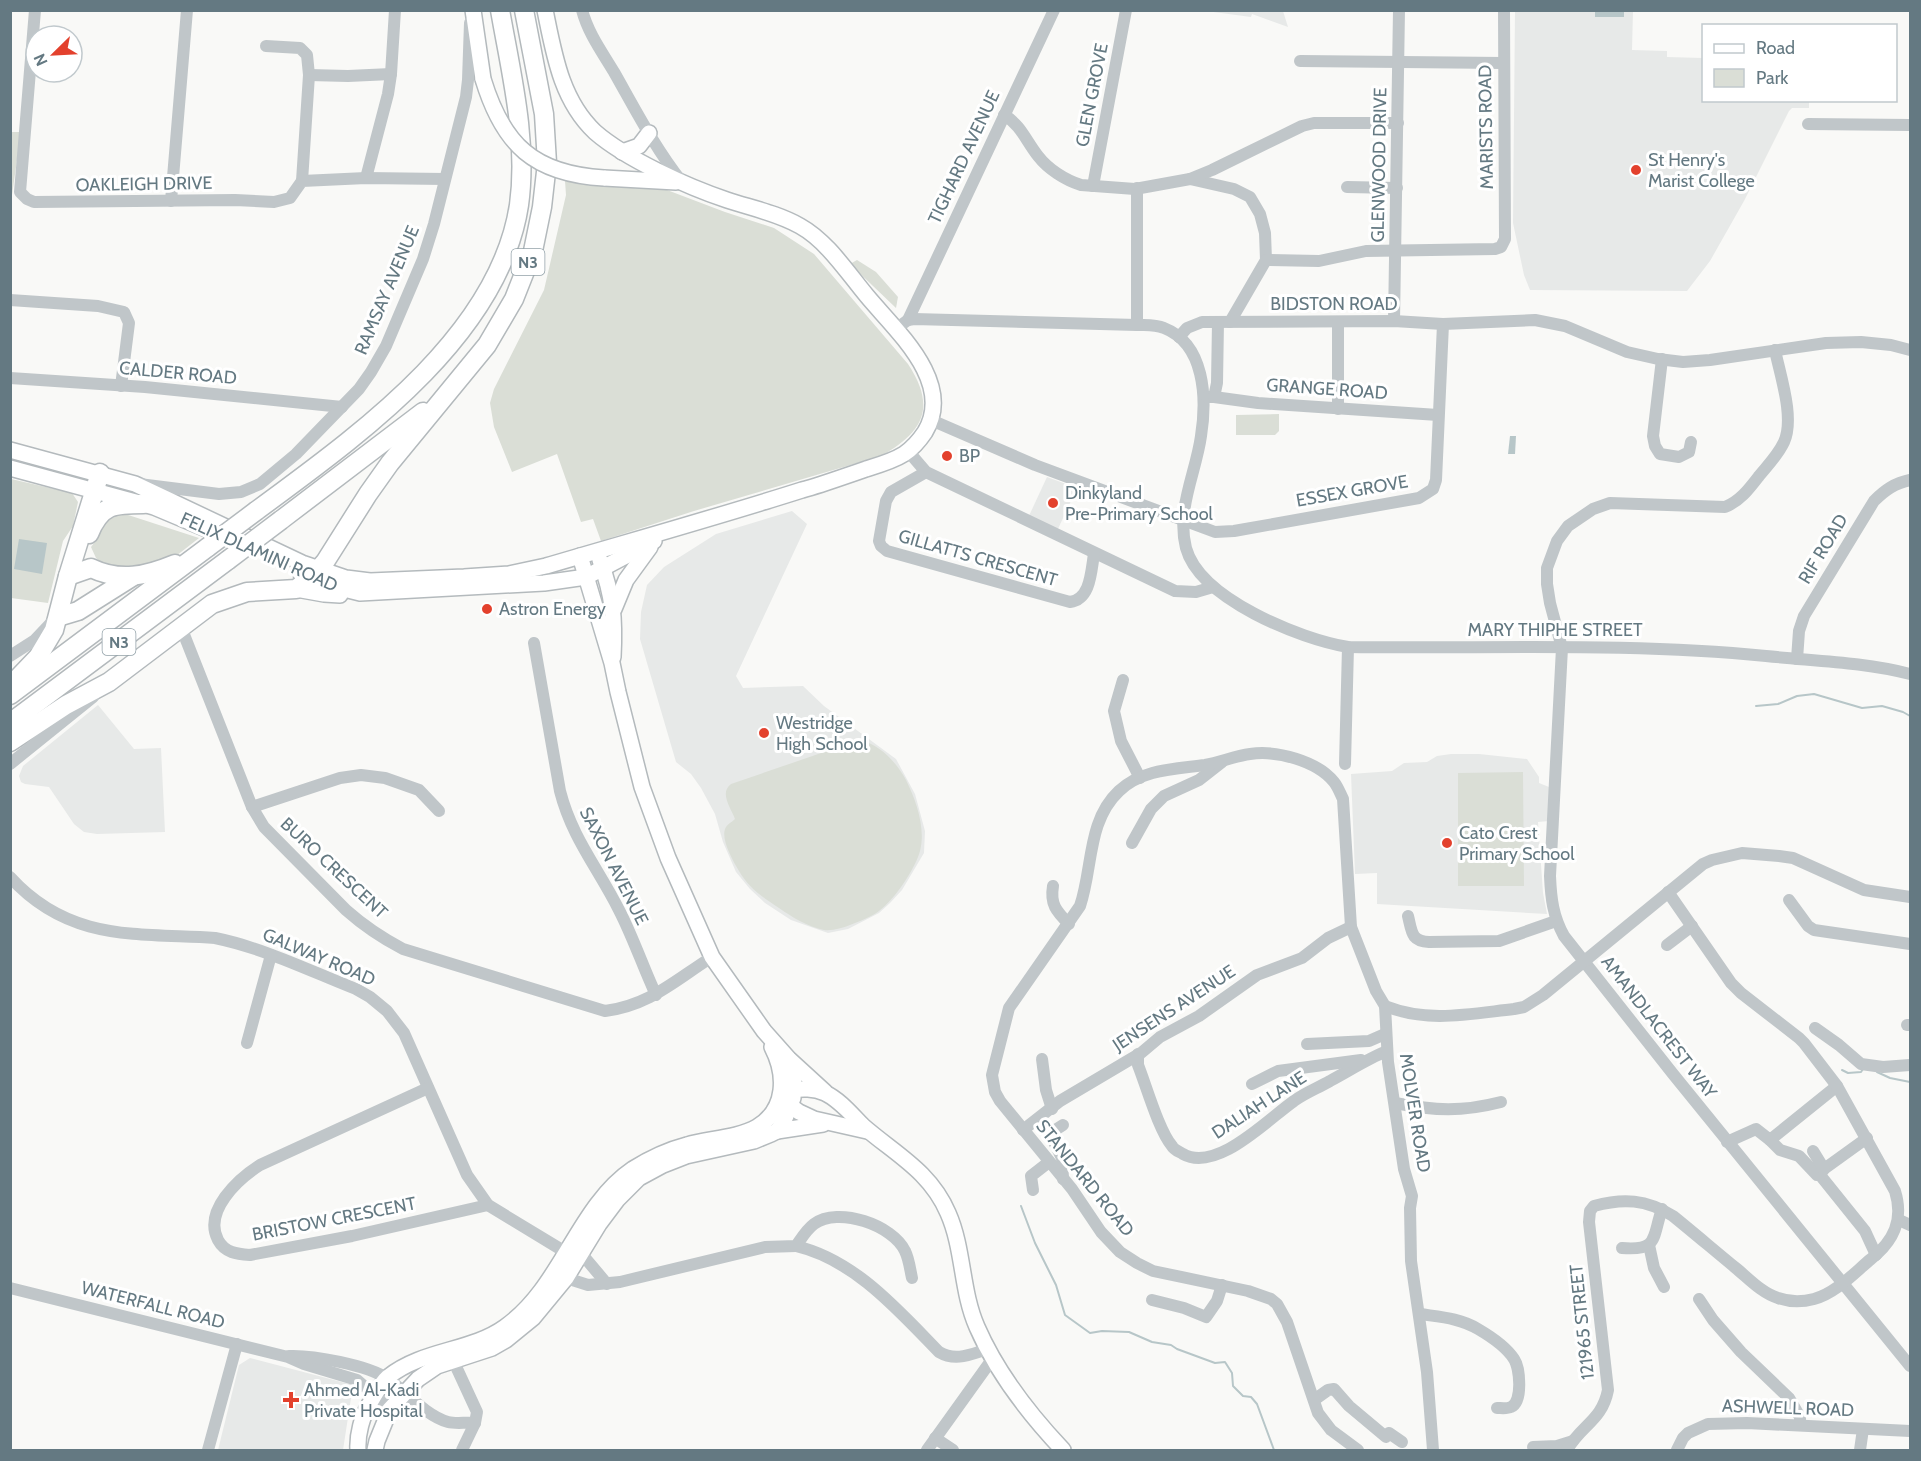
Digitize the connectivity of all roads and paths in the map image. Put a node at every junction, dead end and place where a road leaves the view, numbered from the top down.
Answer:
1 (35, 10) edge
2 (187, 10) edge
3 (395, 10) edge
4 (470, 10) edge
5 (491, 10) edge
6 (500, 10) edge
7 (524, 10) edge
8 (545, 10) edge
9 (582, 10) edge
10 (1054, 10) edge
11 (1126, 10) edge
12 (1399, 10) edge
13 (1504, 10) edge
14 (266, 46) dead end
15 (1300, 61) dead end
16 (1399, 63) junction
17 (1503, 63) junction
18 (309, 75) junction
19 (391, 75) junction
20 (514, 88) junction
21 (1004, 115) junction
22 (1398, 123) junction
23 (1808, 124) dead end
24 (1911, 125) edge
25 (649, 133) junction
26 (622, 152) junction
27 (366, 178) junction
28 (445, 179) junction
29 (1190, 179) junction
30 (302, 181) junction
31 (682, 182) junction
32 (1093, 186) junction
33 (1347, 187) dead end
34 (1137, 188) junction
35 (1397, 188) junction
36 (171, 201) junction
37 (1396, 250) junction
38 (1266, 260) junction
39 (10, 300) edge
40 (1338, 321) junction
41 (1394, 321) junction
42 (1224, 322) junction
43 (902, 324) junction
44 (1443, 324) junction
45 (1137, 325) junction
46 (1179, 337) junction
47 (1775, 350) junction
48 (1911, 350) edge
49 (1662, 359) junction
50 (10, 378) edge
51 (121, 386) junction
52 (450, 390) junction
53 (1208, 397) junction
54 (342, 406) junction
55 (1338, 409) junction
56 (1438, 415) junction
57 (931, 420) junction
58 (1691, 442) dead end
59 (10, 450) edge
60 (908, 451) junction
61 (10, 468) edge
62 (926, 472) junction
63 (105, 474) junction
64 (1911, 480) edge
65 (135, 484) junction
66 (99, 493) junction
67 (144, 504) junction
68 (95, 518) junction
69 (1184, 521) junction
70 (675, 529) junction
71 (655, 540) junction
72 (203, 550) junction
73 (596, 550) junction
74 (1094, 554) junction
75 (580, 556) junction
76 (91, 568) junction
77 (603, 569) junction
78 (68, 576) junction
79 (132, 577) junction
80 (586, 577) junction
81 (309, 579) junction
82 (1212, 587) junction
83 (614, 610) junction
84 (58, 616) junction
85 (181, 627) junction
86 (534, 643) dead end
87 (1347, 647) junction
88 (1562, 648) junction
89 (10, 656) edge
90 (1797, 659) junction
91 (612, 663) junction
92 (1911, 674) edge
93 (1123, 680) dead end
94 (109, 682) junction
95 (10, 686) edge
96 (10, 695) edge
97 (10, 723) edge
98 (10, 742) edge
99 (1223, 762) junction
100 (10, 764) edge
101 (1345, 764) dead end
102 (1140, 778) junction
103 (252, 807) junction
104 (438, 811) dead end
105 (1132, 843) dead end
106 (10, 877) edge
107 (1053, 886) dead end
108 (1668, 892) junction
109 (1911, 897) edge
110 (1789, 900) dead end
111 (1408, 916) dead end
112 (1556, 921) junction
113 (1069, 924) junction
114 (1692, 926) junction
115 (1351, 927) junction
116 (1911, 944) edge
117 (1667, 945) dead end
118 (271, 955) junction
119 (712, 957) junction
120 (1584, 961) junction
121 (656, 995) junction
122 (1385, 1006) junction
123 (1815, 1028) dead end
124 (764, 1031) junction
125 (1385, 1034) junction
126 (247, 1043) dead end
127 (1307, 1044) dead end
128 (1387, 1051) junction
129 (1138, 1054) junction
130 (788, 1058) junction
131 (1368, 1058) junction
132 (1042, 1059) dead end
133 (1911, 1065) edge
134 (1252, 1084) dead end
135 (1837, 1086) junction
136 (428, 1088) junction
137 (828, 1094) junction
138 (787, 1096) junction
139 (1501, 1102) dead end
140 (1395, 1103) junction
141 (1052, 1109) junction
142 (831, 1123) junction
143 (1063, 1125) dead end
144 (1023, 1130) junction
145 (777, 1131) junction
146 (872, 1134) junction
147 (1867, 1138) junction
148 (1770, 1140) junction
149 (1727, 1142) junction
150 (1813, 1151) dead end
151 (1049, 1162) junction
152 (1822, 1172) junction
153 (1063, 1179) junction
154 (1033, 1190) dead end
155 (489, 1205) junction
156 (1662, 1209) junction
157 (1905, 1223) edge
158 (1649, 1245) junction
159 (796, 1246) junction
160 (1622, 1248) dead end
161 (574, 1253) junction
162 (1876, 1255) junction
163 (566, 1278) junction
164 (912, 1278) dead end
165 (1842, 1282) junction
166 (607, 1284) junction
167 (1222, 1285) junction
168 (1664, 1287) dead end
169 (10, 1288) edge
170 (1699, 1299) dead end
171 (1152, 1300) dead end
172 (1420, 1314) junction
173 (237, 1344) junction
174 (991, 1354) junction
175 (288, 1357) junction
176 (453, 1360) junction
177 (1911, 1366) edge
178 (387, 1378) junction
179 (404, 1393) junction
180 (374, 1396) junction
181 (1314, 1400) junction
182 (1497, 1408) dead end
183 (390, 1409) junction
184 (475, 1423) junction
185 (1800, 1425) junction
186 (1863, 1429) junction
187 (1911, 1431) edge
188 (936, 1438) junction
189 (1402, 1442) dead end
190 (1570, 1446) edge
191 (1533, 1447) dead end
192 (208, 1450) edge
193 (358, 1450) edge
194 (375, 1450) edge
195 (462, 1450) edge
196 (927, 1450) edge
197 (952, 1450) edge
198 (1062, 1450) edge
199 (1358, 1450) edge
200 (1433, 1450) edge
201 (1677, 1450) edge
202 (1860, 1450) edge

1 - 36 street, OAKLEIGH DRIVE
2 - 36 street
3 - 19 street
4 - 28 street, RAMSAY AVENUE
4 - 31 main road, bridge
5 - 20 highway
6 - 20 highway, N3
7 - 52 highway, N3
8 - 26 main road
9 - 25 street
10 - 21 street, TIGHARD AVENUE
11 - 32 street, GLEN GROVE
12 - 16 street, GLENWOOD DRIVE
13 - 17 street, MARISTS ROAD
14 - 18 street
15 - 16 street
16 - 17 street
16 - 22 street, GLENWOOD DRIVE
17 - 37 street, MARISTS ROAD
18 - 19 street
18 - 30 street
19 - 27 street
20 - 72 highway, N3, bridge
21 - 32 street
21 - 43 street, TIGHARD AVENUE
22 - 29 street
22 - 35 street, GLENWOOD DRIVE
23 - 24 street
25 - 26 main road
25 - 31 street
26 - 31 main road
27 - 28 street
27 - 30 street
28 - 54 street, RAMSAY AVENUE
29 - 34 street
29 - 38 street
30 - 36 street, OAKLEIGH DRIVE
31 - 43 main road
32 - 34 street
33 - 35 street
34 - 45 street
35 - 37 street, GLENWOOD DRIVE
37 - 38 street
37 - 41 street, GLENWOOD DRIVE
38 - 42 street
39 - 51 street
40 - 41 street, BIDSTON ROAD
40 - 42 street, BIDSTON ROAD
40 - 55 street
41 - 44 street, BIDSTON ROAD
42 - 46 street, BIDSTON ROAD
42 - 53 street
43 - 45 street
43 - 57 main road
44 - 49 street, BIDSTON ROAD
44 - 56 street, ESSEX GROVE
45 - 46 street
46 - 53 street
47 - 48 street, BIDSTON ROAD
47 - 49 street, BIDSTON ROAD
47 - 88 street, AMANDLACREST WAY
49 - 58 street
50 - 51 street, CALDER ROAD
51 - 54 street, CALDER ROAD
52 - 81 highway
52 - 97 highway, N3, bridge
53 - 55 street, GRANGE ROAD
53 - 69 street
54 - 65 street, RAMSAY AVENUE
55 - 56 street, GRANGE ROAD
56 - 69 street, ESSEX GROVE
57 - 60 main road
57 - 69 street, ESSEX GROVE
59 - 63 main road, FELIX DLAMINI ROAD
60 - 62 street
60 - 70 main road
61 - 66 main road, FELIX DLAMINI ROAD
62 - 74 street
62 - 74 street, GILLATTS CRESCENT
63 - 65 main road, FELIX DLAMINI ROAD
63 - 66 highway
64 - 90 street, RIF ROAD
65 - 81 main road, FELIX DLAMINI ROAD
66 - 67 main road, FELIX DLAMINI ROAD
66 - 68 highway
66 - 78 highway
67 - 68 highway
67 - 81 main road, FELIX DLAMINI ROAD
68 - 76 highway
69 - 82 street
70 - 71 main road, FELIX DLAMINI ROAD
70 - 73 main road, FELIX DLAMINI ROAD
71 - 77 main road, FELIX DLAMINI ROAD
71 - 83 main road
72 - 79 highway
72 - 96 highway, N3
73 - 75 main road, FELIX DLAMINI ROAD
73 - 77 main road
74 - 82 street
75 - 80 main road
75 - 81 main road, FELIX DLAMINI ROAD
76 - 78 highway
76 - 79 highway
77 - 80 main road, FELIX DLAMINI ROAD
77 - 83 main road
78 - 84 highway
79 - 84 highway
80 - 81 main road, FELIX DLAMINI ROAD
80 - 91 main road
81 - 85 highway
82 - 87 street, MARY THIPHE STREET
83 - 91 main road
84 - 89 street
84 - 95 highway
85 - 94 highway
85 - 103 street, BURO CRESCENT
86 - 121 street, SAXON AVENUE
87 - 88 street, MARY THIPHE STREET
87 - 101 street
88 - 90 street, MARY THIPHE STREET
88 - 112 street, AMANDLACREST WAY
90 - 92 street, MARY THIPHE STREET
91 - 119 main road
93 - 102 street
94 - 98 highway
94 - 100 street
99 - 102 street
99 - 105 street
99 - 115 street, MOLVER ROAD
102 - 113 street
103 - 104 street
103 - 121 street, BURO CRESCENT
106 - 118 street, GALWAY ROAD
107 - 113 street
108 - 109 street
108 - 114 street
108 - 120 street
110 - 116 street
111 - 112 street
112 - 120 street, AMANDLACREST WAY
113 - 144 street, STANDARD ROAD
114 - 117 street
114 - 135 street
115 - 122 street, MOLVER ROAD
115 - 129 street, JENSENS AVENUE
118 - 126 street
118 - 136 street, GALWAY ROAD
119 - 121 street, BURO CRESCENT
119 - 124 main road
120 - 122 street
120 - 149 street, AMANDLACREST WAY
122 - 125 street, MOLVER ROAD
123 - 133 street
124 - 130 main road
124 - 138 main road
125 - 127 street
125 - 128 street, MOLVER ROAD
128 - 131 street, DALIAH LANE
128 - 140 street, MOLVER ROAD
129 - 131 street, DALIAH LANE
129 - 141 street, JENSENS AVENUE
130 - 137 main road
130 - 138 main road
131 - 134 street
132 - 141 street
135 - 147 street
135 - 148 street
136 - 155 street, GALWAY ROAD
136 - 155 street, BRISTOW CRESCENT
137 - 138 main road
137 - 146 main road
138 - 142 main road
138 - 145 main road
138 - 161 main road
139 - 140 street
140 - 172 street, MOLVER ROAD
141 - 144 street, JENSENS AVENUE
142 - 145 main road
142 - 146 main road
143 - 153 street
144 - 151 street, STANDARD ROAD
145 - 161 main road
146 - 174 main road
147 - 152 street
147 - 157 street
148 - 149 street
148 - 152 street
149 - 165 street, AMANDLACREST WAY
150 - 152 street
151 - 153 street, STANDARD ROAD
151 - 154 street
152 - 162 street
153 - 167 street, STANDARD ROAD
155 - 161 street, GALWAY ROAD
156 - 158 street
156 - 165 street
156 - 190 street, 121965 STREET
157 - 162 street
158 - 160 street
158 - 168 street
159 - 164 street
159 - 166 street
159 - 174 street
161 - 163 main road
161 - 166 street, GALWAY ROAD
161 - 178 main road
162 - 165 street
163 - 166 street
163 - 176 main road
165 - 177 street, AMANDLACREST WAY
167 - 171 street
167 - 181 street, STANDARD ROAD
169 - 173 street, WATERFALL ROAD
170 - 185 street
172 - 182 street
172 - 200 street, MOLVER ROAD
173 - 175 street, WATERFALL ROAD
173 - 192 street
174 - 188 street
174 - 198 main road
175 - 178 street, WATERFALL ROAD
175 - 180 street, WATERFALL ROAD
176 - 179 main road
176 - 184 street
178 - 179 street, WATERFALL ROAD
178 - 180 main road
179 - 183 main road
179 - 184 street, WATERFALL ROAD
180 - 183 street, WATERFALL ROAD
180 - 193 main road
181 - 189 street
181 - 199 street, STANDARD ROAD
183 - 194 main road
184 - 195 street
185 - 186 street, ASHWELL ROAD
185 - 201 street, ASHWELL ROAD
186 - 187 street, ASHWELL ROAD
186 - 202 street
188 - 196 street
188 - 197 street
190 - 191 street

